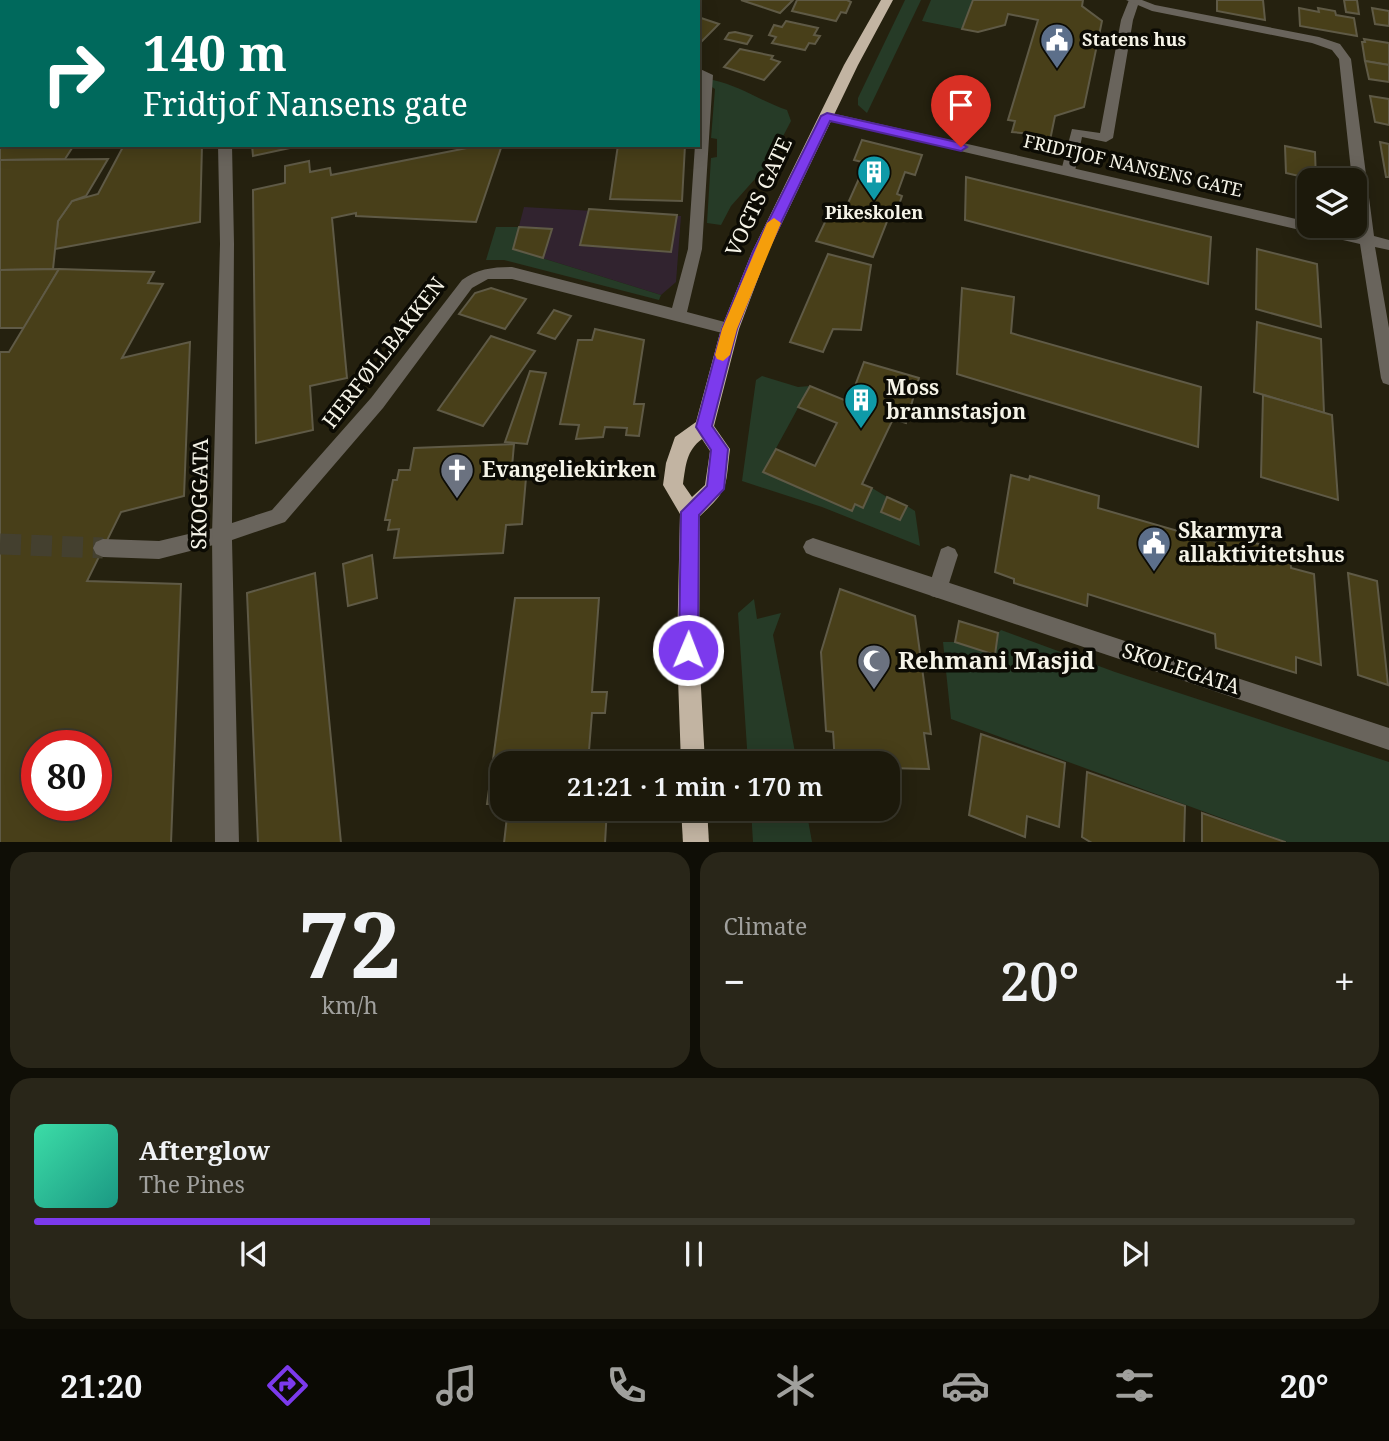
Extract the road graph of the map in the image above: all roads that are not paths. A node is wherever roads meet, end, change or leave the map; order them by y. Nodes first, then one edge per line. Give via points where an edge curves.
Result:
1 (887, 0) edge
2 (1132, 1) edge
3 (702, 74) edge
4 (827, 116) junction
5 (700, 124) edge
6 (225, 147) edge
7 (699, 147) edge
8 (1068, 171) junction
9 (1368, 240) junction
10 (1389, 245) edge
11 (678, 316) junction
12 (730, 329) junction
13 (1389, 378) edge
14 (704, 427) junction
15 (690, 512) junction
16 (222, 535) junction
17 (813, 547) dead end
18 (103, 548) tunnel mouth
19 (948, 555) dead end
20 (938, 589) junction
21 (1389, 739) edge
22 (692, 751) edge
23 (695, 821) edge
24 (227, 842) edge
25 (696, 842) edge

1 - 4 highway, VOGTS GATE
2 - 8 street via 1106,138 1077,132
2 - 9 street via 1336,47 1345,59
3 - 5 street
4 - 8 street, FRIDTJOF NANSENS GATE
4 - 12 highway, VOGTS GATE via 760,252
6 - 16 street, SKOGGATA
7 - 11 street via 695,249
8 - 9 street, FRIDTJOF NANSENS GATE
9 - 10 street, FRIDTJOF NANSENS GATE
9 - 13 street
11 - 12 street, HERFØLLBAKKEN
11 - 16 street, HERFØLLBAKKEN via 512,273 476,276 377,403 278,516
12 - 14 highway, VOGTS GATE
14 - 15 highway via 720,449 715,489
14 - 15 highway via 682,443 676,463 673,485
15 - 22 highway
16 - 18 street, HERFØLLBAKKEN via 159,550
16 - 24 street, SKOGGATA
17 - 20 street, SKOLEGATA
19 - 20 street
20 - 21 street, SKOLEGATA
23 - 25 highway

